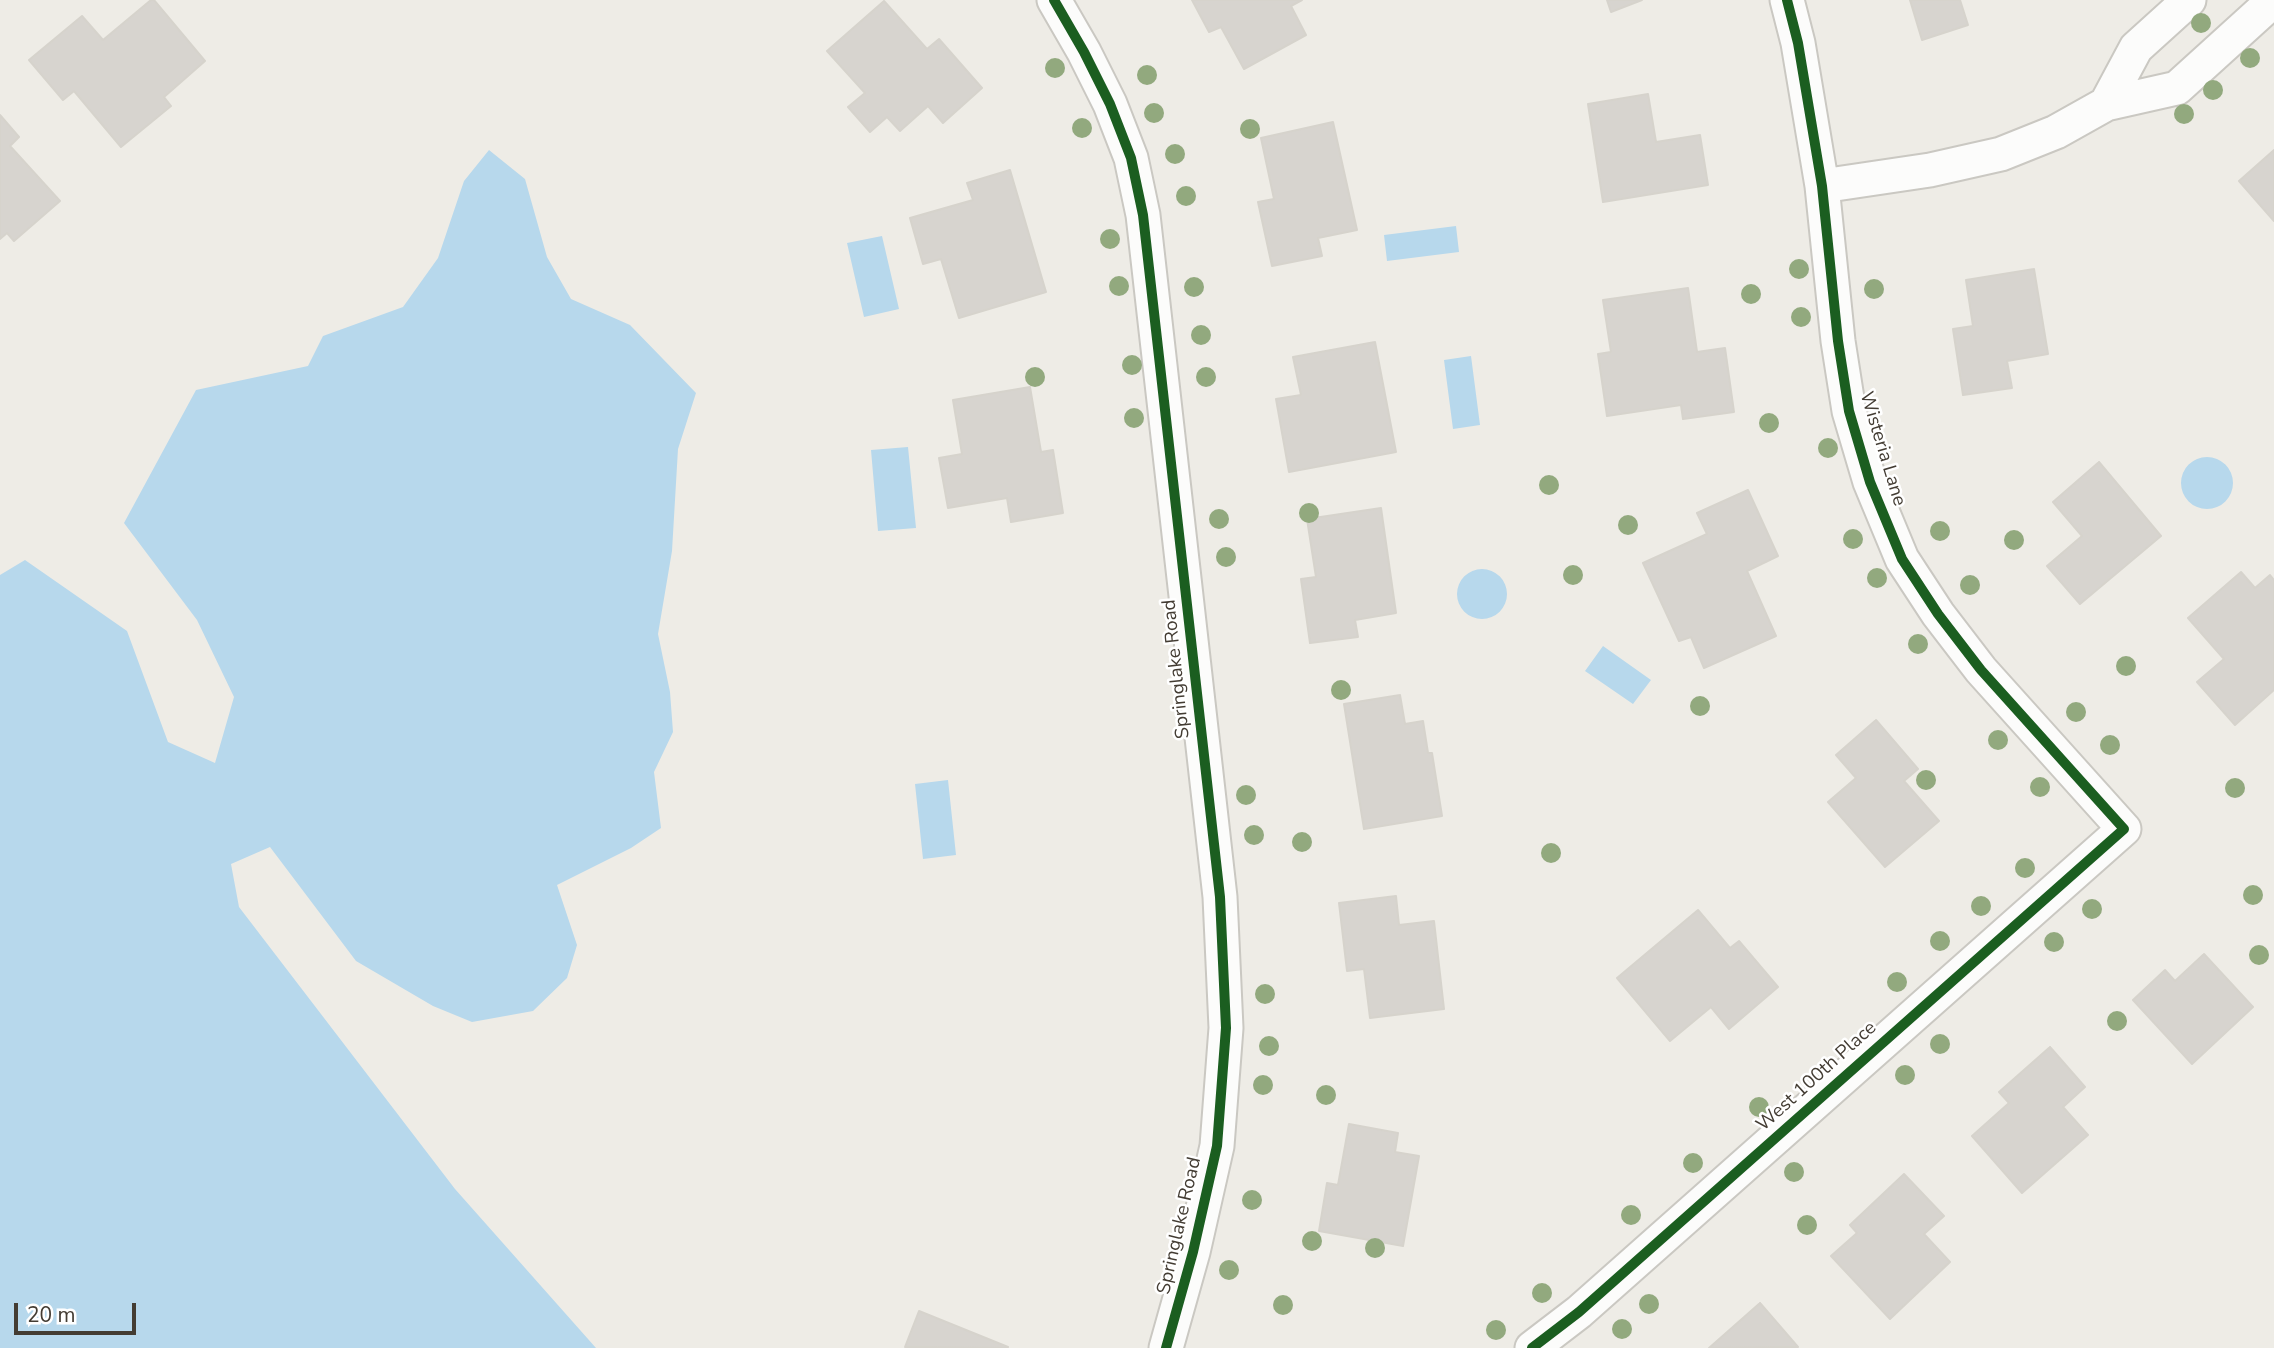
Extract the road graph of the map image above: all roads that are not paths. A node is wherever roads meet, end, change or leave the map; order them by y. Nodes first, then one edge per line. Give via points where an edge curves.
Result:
1 (1054, 0) edge
2 (1787, 0) edge
3 (2189, 0) edge
4 (2274, 0) edge
5 (2106, 104) junction
6 (1822, 186) junction
7 (2124, 829) joint
8 (1167, 1348) edge
9 (1532, 1348) edge

1 - 8 street, Springlake Road via 1110,104 1131,159 1143,215 1220,897 1226,1028 1217,1146
2 - 6 street, Wisteria Lane
3 - 5 street via 2136,48
4 - 5 street via 2177,88
5 - 6 street via 2056,132 2001,154
6 - 7 street, Wisteria Lane via 1849,411 1870,482 1902,559 1981,670
7 - 9 street, West 100th Place via 1579,1312

